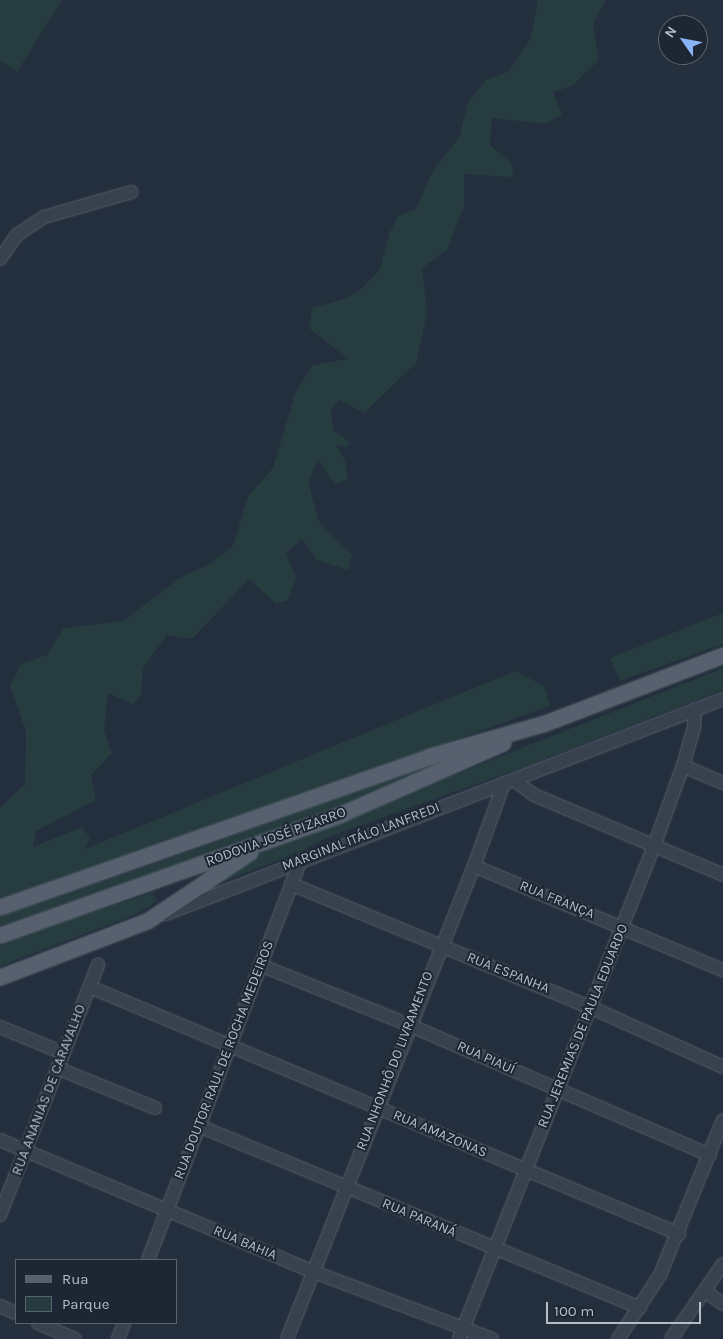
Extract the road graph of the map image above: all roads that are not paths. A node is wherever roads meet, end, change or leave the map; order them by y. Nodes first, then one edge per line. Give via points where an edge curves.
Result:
1 (131, 192) dead end
2 (0, 259) edge
3 (723, 655) edge
4 (723, 698) edge
5 (695, 709) junction
6 (545, 723) junction
7 (683, 766) junction
8 (509, 781) junction
9 (723, 783) edge
10 (269, 839) junction
11 (654, 846) junction
12 (301, 860) junction
13 (474, 866) junction
14 (723, 875) edge
15 (291, 884) junction
16 (0, 907) edge
17 (147, 921) junction
18 (622, 927) junction
19 (0, 935) edge
20 (441, 946) junction
21 (260, 964) junction
22 (98, 965) dead end
23 (723, 970) edge
24 (0, 977) edge
25 (90, 987) junction
26 (590, 1007) junction
27 (409, 1025) junction
28 (0, 1027) edge
29 (229, 1046) junction
30 (63, 1053) junction
31 (723, 1067) edge
32 (57, 1068) junction
33 (558, 1090) junction
34 (154, 1108) dead end
35 (377, 1108) junction
36 (723, 1120) edge
37 (199, 1126) junction
38 (0, 1140) edge
39 (26, 1150) junction
40 (710, 1155) junction
41 (526, 1170) junction
42 (346, 1188) junction
43 (167, 1210) junction
44 (0, 1215) edge
45 (680, 1234) junction
46 (494, 1250) junction
47 (148, 1259) edge
48 (723, 1264) edge
49 (314, 1272) junction
50 (705, 1291) junction
51 (723, 1304) edge
52 (0, 1306) edge
53 (640, 1308) junction
54 (15, 1313) edge
55 (40, 1324) edge
56 (124, 1324) edge
57 (462, 1333) edge
58 (75, 1339) edge
59 (118, 1339) edge
60 (287, 1339) edge
61 (492, 1339) edge
62 (618, 1339) edge
63 (671, 1339) edge

1 - 2 street via 44,216 17,235
3 - 6 main road, RODOVIA JOSÉ PIZARRO
4 - 5 street, MARGINAL ITÁLO LANFREDI
5 - 7 street, RUA JEREMIAS DE PAULA EDUARDO via 694,727
5 - 8 street, MARGINAL ITÁLO LANFREDI
6 - 10 main road, RODOVIA JOSÉ PIZARRO via 435,775 341,814
6 - 16 main road, RODOVIA JOSÉ PIZARRO via 430,756
7 - 9 street
7 - 11 street, RUA JEREMIAS DE PAULA EDUARDO
8 - 11 street via 534,795
8 - 12 street, MARGINAL ITÁLO LANFREDI
8 - 13 street, RUA NHONHÔ DO LIVRAMENTO
10 - 17 main road
10 - 19 main road, RODOVIA JOSÉ PIZARRO
11 - 14 street
11 - 18 street, RUA JEREMIAS DE PAULA EDUARDO
12 - 15 street, RUA DOUTOR RAUL DE ROCHA MEDEIROS
12 - 17 street, MARGINAL ITÁLO LANFREDI
13 - 18 street, RUA FRANÇA
13 - 20 street, RUA NHONHÔ DO LIVRAMENTO
15 - 20 street, RUA ESPANHA
15 - 21 street, RUA DOUTOR RAUL DE ROCHA MEDEIROS
17 - 24 main road, MARGINAL ITÁLO LANFREDI
18 - 23 street, RUA FRANÇA
18 - 26 street, RUA JEREMIAS DE PAULA EDUARDO
20 - 26 street, RUA ESPANHA
20 - 27 street, RUA NHONHÔ DO LIVRAMENTO
21 - 27 street, RUA PIAUÍ
21 - 29 street, RUA DOUTOR RAUL DE ROCHA MEDEIROS
22 - 25 street, RUA ANANIAS DE CARAVALHO
25 - 29 street, RUA AMAZONAS
25 - 30 street, RUA ANANIAS DE CARAVALHO
26 - 31 street, RUA ESPANHA
26 - 33 street, RUA JEREMIAS DE PAULA EDUARDO
27 - 33 street, RUA PIAUÍ
27 - 35 street, RUA NHONHÔ DO LIVRAMENTO
28 - 30 street
29 - 35 street, RUA AMAZONAS
29 - 37 street, RUA DOUTOR RAUL DE ROCHA MEDEIROS
30 - 32 street, RUA ANANIAS DE CARAVALHO
32 - 34 street
32 - 39 street, RUA ANANIAS DE CARAVALHO
33 - 40 street, RUA PIAUÍ
33 - 41 street, RUA JEREMIAS DE PAULA EDUARDO
35 - 41 street, RUA AMAZONAS
35 - 42 street, RUA NHONHÔ DO LIVRAMENTO
36 - 40 street
37 - 42 street, RUA PARANÁ
37 - 43 street, RUA DOUTOR RAUL DE ROCHA MEDEIROS
38 - 39 street, RUA BAHIA
39 - 43 street, RUA BAHIA
39 - 44 street, RUA ANANIAS DE CARAVALHO
40 - 45 street
41 - 45 street, RUA AMAZONAS
41 - 46 street, RUA JEREMIAS DE PAULA EDUARDO
42 - 46 street, RUA PARANÁ
42 - 49 street, RUA NHONHÔ DO LIVRAMENTO
43 - 47 street, RUA DOUTOR RAUL DE ROCHA MEDEIROS
43 - 49 street, RUA BAHIA
45 - 53 street
46 - 53 street, RUA PARANÁ
46 - 57 street, RUA JEREMIAS DE PAULA EDUARDO
48 - 50 street
49 - 57 street, RUA BAHIA
49 - 60 street, RUA NHONHÔ DO LIVRAMENTO
50 - 51 street
50 - 63 street
52 - 54 street
53 - 62 street
55 - 58 street
56 - 59 street
57 - 61 street, RUA BAHIA

